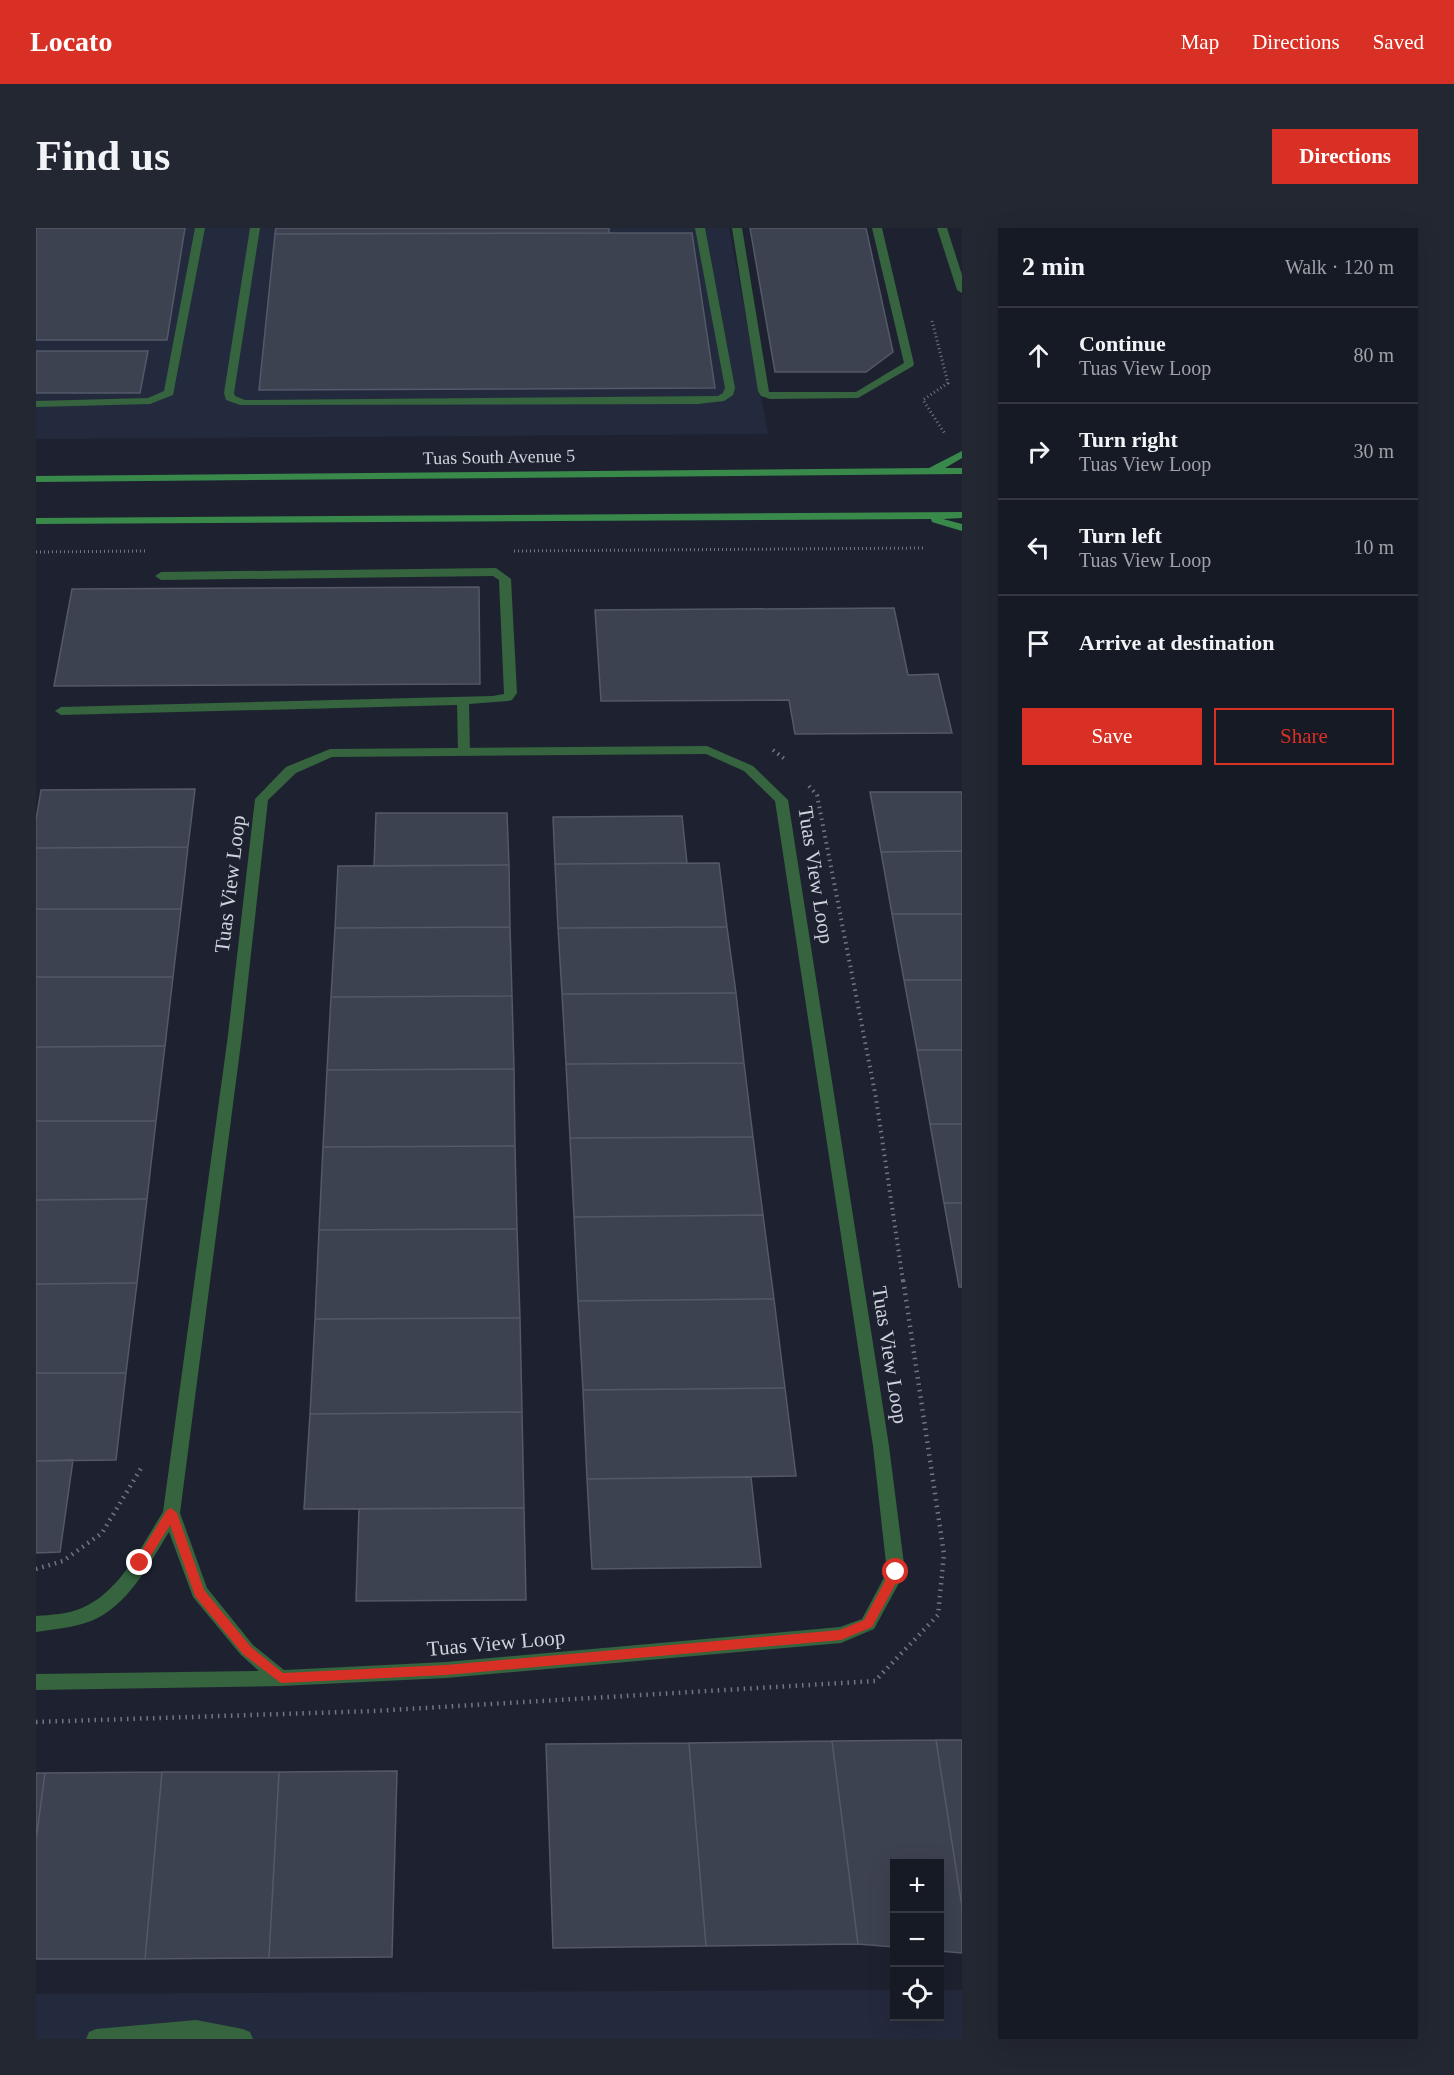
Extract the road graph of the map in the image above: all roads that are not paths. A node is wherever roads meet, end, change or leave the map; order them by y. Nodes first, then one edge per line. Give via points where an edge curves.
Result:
1 (200, 228) edge
2 (255, 228) edge
3 (700, 228) edge
4 (737, 228) edge
5 (877, 228) edge
6 (942, 228) edge
7 (962, 290) edge
8 (36, 404) edge
9 (962, 454) edge
10 (930, 471) junction
11 (962, 471) edge
12 (36, 479) edge
13 (962, 515) edge
14 (922, 516) junction
15 (36, 521) edge
16 (962, 528) edge
17 (161, 576) dead end
18 (463, 701) junction
19 (61, 711) dead end
20 (464, 752) junction
21 (171, 1513) junction
22 (36, 1624) edge
23 (281, 1678) junction
24 (36, 1682) edge
25 (96, 2039) edge
26 (243, 2039) edge

1 - 8 street via 170,393 150,401
2 - 3 street via 229,393 230,398 244,403 720,399 728,395 730,388
4 - 5 street via 763,391 771,396 858,394 909,364
6 - 7 street
9 - 10 main road
10 - 11 main road, Tuas South Avenue 5
10 - 12 main road, Tuas South Avenue 5
13 - 14 main road
14 - 15 main road
14 - 16 main road
17 - 18 street via 496,572 505,579 511,693 502,699
18 - 19 street
18 - 20 street
20 - 21 street, Tuas View Loop via 330,753 291,770 262,799 235,1035
20 - 23 street, Tuas View Loop via 707,750 739,761 782,800 881,1446 896,1572 868,1624 841,1635 446,1670
21 - 22 street, Tuas View Loop via 140,1563 110,1600 87,1615
21 - 23 street, Tuas View Loop via 199,1592 247,1650
23 - 24 street, Tuas View Loop
25 - 26 street via 195,2030

